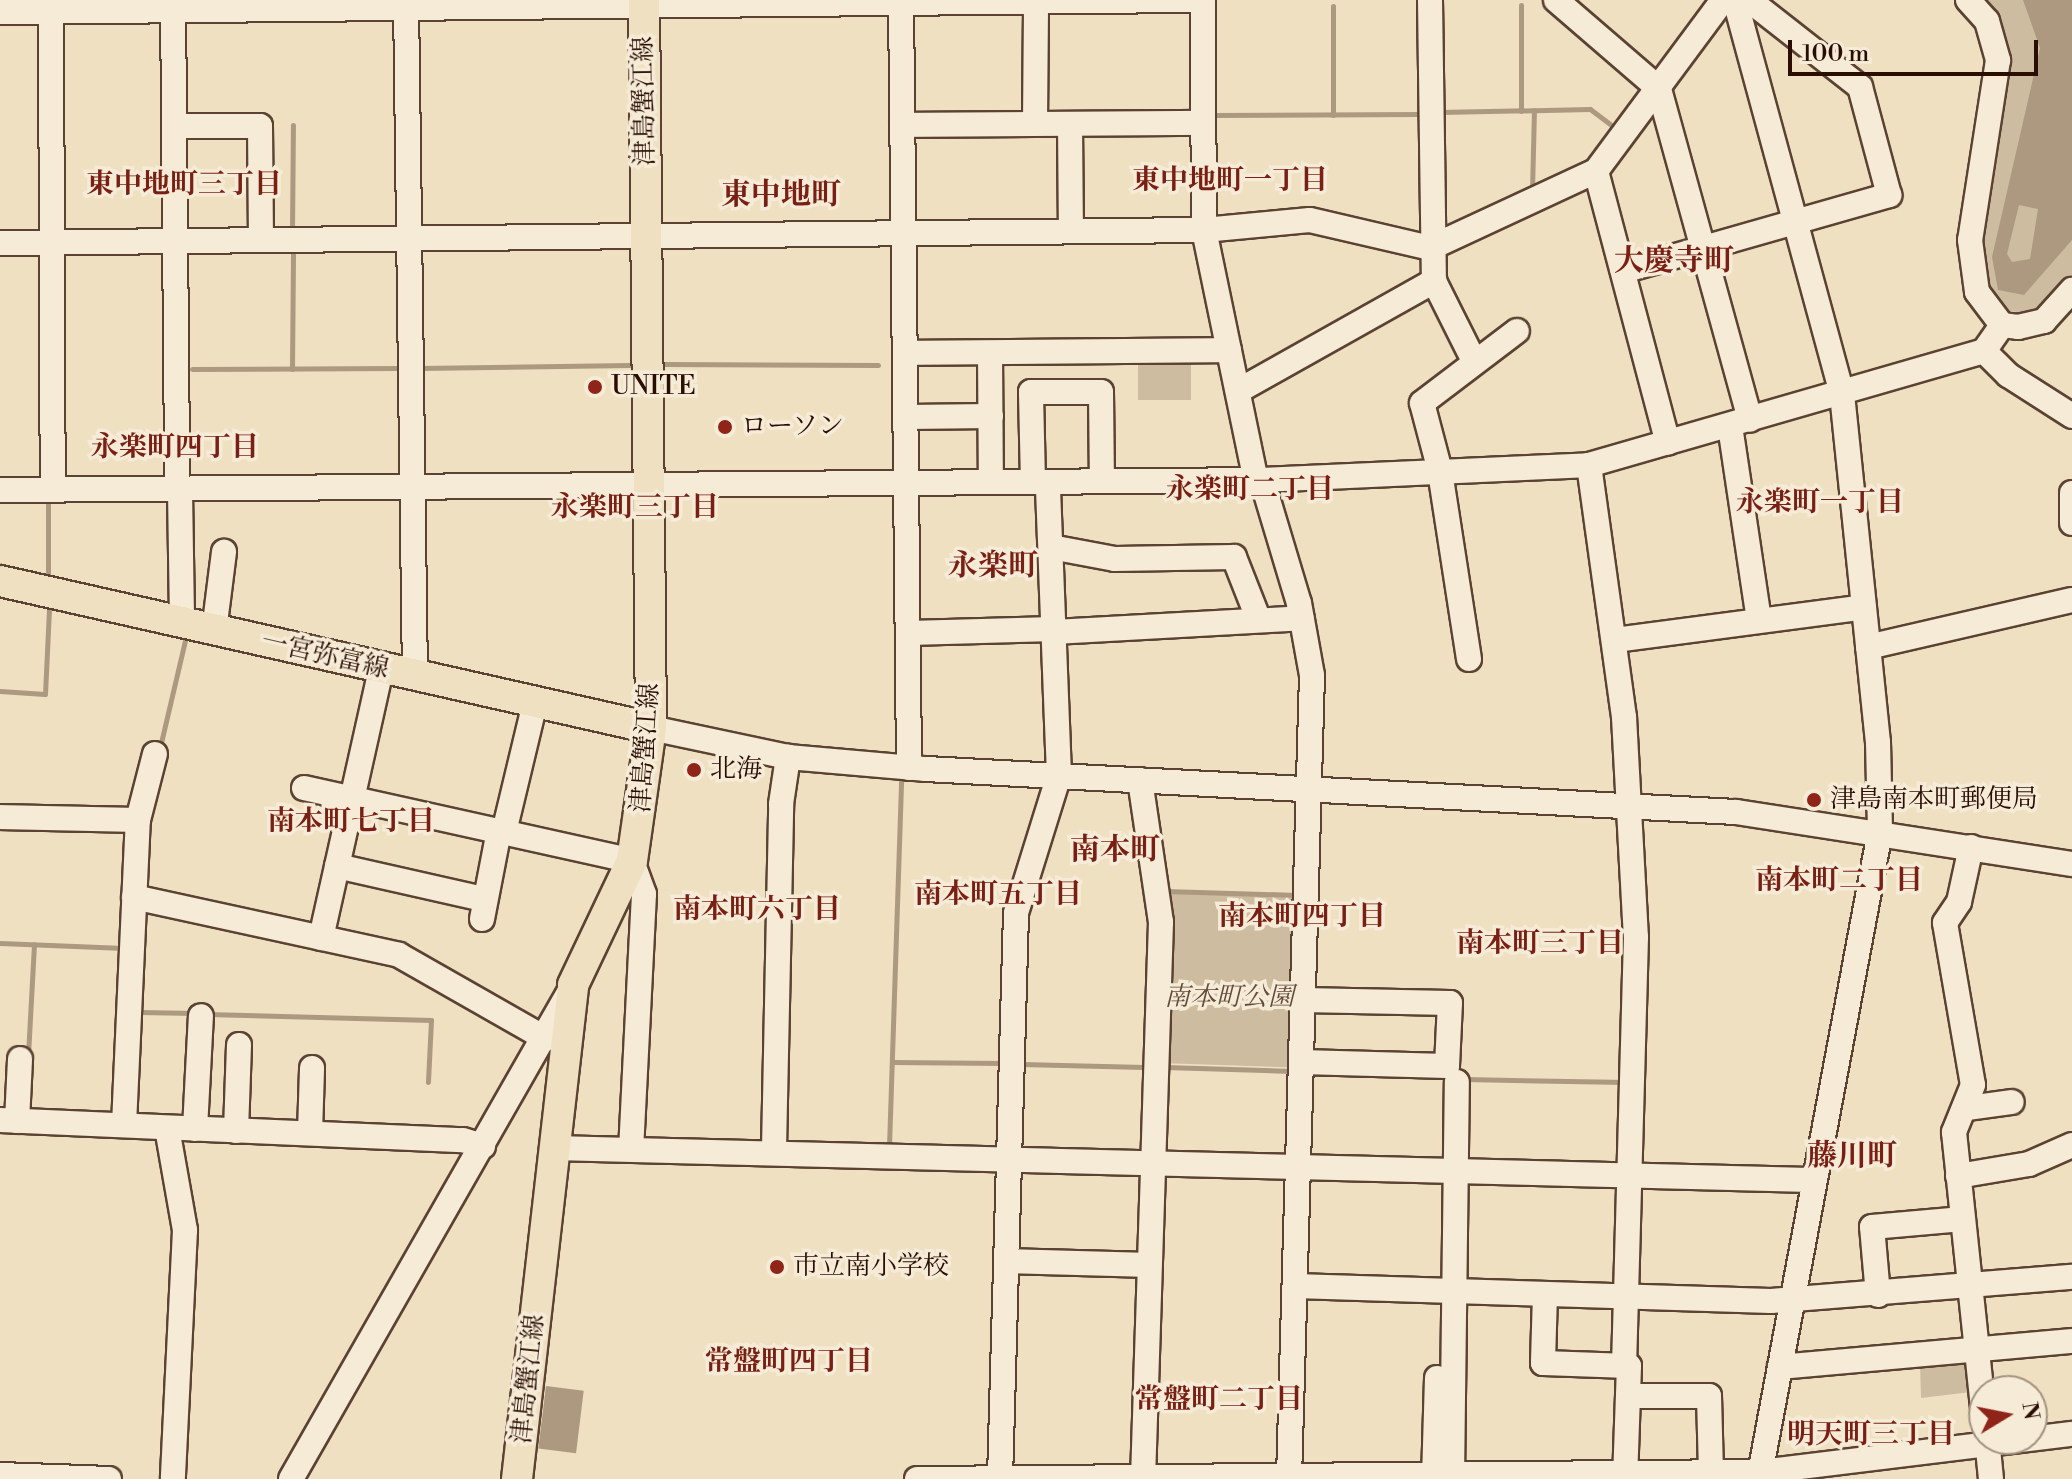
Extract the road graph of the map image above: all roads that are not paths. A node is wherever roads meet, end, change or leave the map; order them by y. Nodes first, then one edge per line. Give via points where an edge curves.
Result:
1 (1193, 0) edge
2 (1203, 0) edge
3 (1430, 0) edge
4 (1556, 0) edge
5 (1723, 0) edge
6 (1735, 0) edge
7 (1749, 0) edge
8 (1968, 0) edge
9 (893, 2) edge
10 (1036, 2) edge
11 (644, 3) edge
12 (406, 4) edge
13 (174, 5) edge
14 (51, 6) edge
15 (0, 12) edge
16 (1659, 89) junction
17 (1035, 123) junction
18 (1203, 123) junction
19 (1070, 124) junction
20 (902, 125) junction
21 (174, 126) junction
22 (1596, 171) junction
23 (1795, 221) junction
24 (1071, 230) junction
25 (1204, 230) junction
26 (896, 235) junction
27 (646, 236) junction
28 (409, 239) junction
29 (261, 240) junction
30 (175, 241) junction
31 (0, 243) edge
32 (51, 243) junction
33 (1430, 248) junction
34 (1703, 248) junction
35 (1623, 271) junction
36 (1434, 281) junction
37 (2070, 296) edge
38 (2002, 325) junction
39 (1517, 331) dead end
40 (1229, 350) junction
41 (1984, 351) junction
42 (906, 353) junction
43 (990, 353) junction
44 (1474, 361) junction
45 (1238, 391) junction
46 (1842, 394) junction
47 (991, 416) junction
48 (2072, 416) edge
49 (907, 417) junction
50 (1740, 423) junction
51 (1668, 443) junction
52 (1589, 465) junction
53 (1440, 471) junction
54 (1259, 480) junction
55 (1102, 481) junction
56 (991, 482) junction
57 (1040, 482) junction
58 (901, 484) junction
59 (649, 486) junction
60 (412, 487) junction
61 (0, 490) edge
62 (53, 490) junction
63 (179, 491) junction
64 (2072, 493) edge
65 (2072, 523) edge
66 (1051, 547) junction
67 (224, 552) dead end
68 (0, 581) edge
69 (2072, 600) edge
70 (1864, 607) junction
71 (1258, 618) junction
72 (1302, 618) junction
73 (1759, 619) junction
74 (182, 623) junction
75 (214, 631) junction
76 (1054, 631) junction
77 (909, 633) junction
78 (1615, 640) junction
79 (1868, 647) junction
80 (1469, 659) dead end
81 (381, 669) junction
82 (415, 675) junction
83 (535, 703) junction
84 (651, 728) junction
85 (155, 754) dead end
86 (788, 757) junction
87 (903, 767) junction
88 (1059, 775) junction
89 (1140, 780) junction
90 (304, 788) dead end
91 (1309, 788) junction
92 (352, 798) junction
93 (1626, 802) junction
94 (0, 817) edge
95 (138, 820) junction
96 (502, 832) junction
97 (1880, 832) junction
98 (1971, 847) junction
99 (632, 861) junction
100 (2072, 864) edge
101 (337, 866) junction
102 (134, 897) junction
103 (321, 938) junction
104 (573, 985) junction
105 (1303, 1000) junction
106 (201, 1016) dead end
107 (546, 1039) junction
108 (239, 1045) dead end
109 (20, 1059) dead end
110 (1301, 1062) junction
111 (312, 1068) dead end
112 (1457, 1082) dead end
113 (2012, 1102) dead end
114 (1968, 1108) junction
115 (9, 1120) edge
116 (124, 1125) junction
117 (167, 1128) junction
118 (195, 1129) junction
119 (236, 1131) junction
120 (310, 1133) junction
121 (2072, 1145) edge
122 (483, 1146) junction
123 (631, 1147) junction
124 (554, 1148) junction
125 (774, 1149) junction
126 (1009, 1156) junction
127 (1150, 1160) junction
128 (1298, 1165) junction
129 (1449, 1168) junction
130 (1630, 1172) junction
131 (1958, 1176) junction
132 (1811, 1180) junction
133 (1963, 1219) junction
134 (1007, 1261) junction
135 (1148, 1265) junction
136 (2072, 1277) edge
137 (1970, 1285) junction
138 (1295, 1286) junction
139 (1447, 1290) junction
140 (1545, 1294) junction
141 (1878, 1295) junction
142 (1626, 1297) junction
143 (1793, 1300) junction
144 (2072, 1341) edge
145 (1976, 1346) junction
146 (1624, 1366) junction
147 (1780, 1367) junction
148 (1979, 1375) edge
149 (1628, 1396) junction
150 (2072, 1434) edge
151 (2048, 1436) edge
152 (1968, 1446) edge
153 (1988, 1455) edge
154 (1853, 1470) edge
155 (1711, 1472) junction
156 (0, 1475) edge
157 (1760, 1475) edge
158 (1626, 1476) edge
159 (1289, 1477) edge
160 (1443, 1477) edge
161 (1000, 1478) edge
162 (1143, 1478) edge
163 (109, 1479) edge
164 (173, 1479) edge
165 (291, 1479) edge
166 (517, 1479) edge
167 (917, 1479) edge
168 (1991, 1479) edge

1 - 10 street
2 - 18 street
3 - 33 street
4 - 16 street
5 - 16 street
6 - 23 street
7 - 23 street via 1860,87 1889,195
8 - 38 street via 1987,21 1998,60 1970,257 1984,306
9 - 10 street
9 - 11 street
9 - 20 street
9 - 26 street
10 - 17 street
11 - 12 street
11 - 27 main road, 津島蟹江線
12 - 13 street
12 - 28 street
13 - 14 street
13 - 21 street
14 - 15 street
14 - 32 street
16 - 22 street
16 - 34 street
17 - 19 street
17 - 20 street
18 - 19 street
18 - 25 street
19 - 24 street
20 - 26 street
21 - 29 street via 260,126
21 - 30 street
22 - 33 street
22 - 35 street
23 - 34 street
23 - 46 street
24 - 25 street
24 - 26 street
25 - 33 street via 1310,220
25 - 40 street
26 - 27 street
26 - 42 street
26 - 58 street
27 - 28 street
27 - 59 main road, 津島蟹江線
28 - 29 street
28 - 60 street
29 - 30 street
30 - 32 street
30 - 63 street
31 - 32 street
32 - 62 street
33 - 36 street
34 - 35 street
34 - 50 street
35 - 51 street
36 - 44 street
36 - 45 street
37 - 38 street via 2044,321
38 - 41 street
39 - 44 street
40 - 43 street
40 - 45 street
41 - 46 street via 1938,359
41 - 48 street
42 - 43 street
42 - 49 street
43 - 47 street
44 - 53 street via 1422,403
45 - 54 street
46 - 50 street
46 - 70 street
47 - 49 street
47 - 56 street
49 - 58 street
50 - 51 street
50 - 73 street
51 - 52 street
52 - 53 street
52 - 78 street
53 - 54 street
53 - 80 street
54 - 55 street
54 - 72 street
55 - 57 street
55 - 57 street via 1101,392 1031,392
56 - 57 street
56 - 58 street
57 - 66 street
58 - 59 street
58 - 77 street
58 - 87 street
59 - 60 street
59 - 84 main road, 津島蟹江線
60 - 63 street
60 - 82 street
61 - 62 street
62 - 63 street
63 - 74 street
64 - 65 street
66 - 71 street via 1115,559 1234,557
66 - 76 street
67 - 75 street
68 - 74 main road, 一宮弥富線
69 - 79 street
70 - 73 street
70 - 79 street
71 - 72 street
71 - 76 street
72 - 91 street via 1312,675
73 - 78 street
74 - 75 main road, 一宮弥富線
75 - 81 main road, 一宮弥富線
76 - 77 street
76 - 88 street
77 - 87 street
78 - 93 street
79 - 97 street
81 - 82 main road, 一宮弥富線
81 - 92 street
82 - 83 main road, 一宮弥富線
83 - 84 main road, 一宮弥富線
83 - 96 street
84 - 86 street
84 - 99 main road, 津島蟹江線
85 - 95 street
86 - 87 street
86 - 125 street via 781,804
87 - 88 street
88 - 89 street
88 - 126 street via 1016,913
89 - 91 street
89 - 127 street via 1161,922
90 - 92 street
91 - 93 street
91 - 105 street
92 - 96 street
92 - 101 street
93 - 97 street
93 - 130 street via 1636,937
94 - 95 street
95 - 102 street
96 - 99 street
96 - 101 street via 483,909
97 - 98 street
97 - 132 street
98 - 100 street
98 - 114 street via 1959,902 1945,923 1973,1085
99 - 104 main road, 津島蟹江線
99 - 123 street via 644,894
101 - 103 street
102 - 103 street
102 - 116 street
103 - 107 street via 399,955
104 - 107 street
104 - 124 main road, 津島蟹江線
105 - 110 street
105 - 110 street via 1450,1003 1447,1066
106 - 118 street
107 - 122 street
108 - 119 street
109 - 115 street
110 - 128 street
111 - 120 street
112 - 129 street
113 - 114 street
114 - 131 street via 1954,1132
115 - 116 street
116 - 117 street
117 - 118 street
117 - 164 street via 185,1230
118 - 119 street
119 - 120 street
120 - 122 street
121 - 131 street via 2029,1164
122 - 165 street
123 - 124 street
123 - 125 street
124 - 166 main road, 津島蟹江線
125 - 126 street
126 - 127 street
126 - 134 street
127 - 128 street
127 - 135 street
128 - 129 street
128 - 138 street
129 - 130 street
129 - 139 street
130 - 132 street
130 - 142 street
131 - 133 street
132 - 143 street
133 - 137 street
133 - 141 street via 1872,1227
134 - 135 street
134 - 161 street
135 - 162 street
136 - 137 street
137 - 141 street
137 - 145 street
138 - 139 street
138 - 159 street
139 - 140 street
139 - 160 street
140 - 142 street
140 - 146 street via 1543,1363
141 - 143 street
142 - 143 street
142 - 146 street
143 - 147 street
144 - 145 street
145 - 147 street
145 - 148 street
146 - 149 street
147 - 157 street
149 - 155 street via 1709,1396
149 - 158 street
150 - 151 street
152 - 154 street
153 - 168 street
154 - 157 street
155 - 157 street
155 - 158 street
156 - 163 street
158 - 160 street
159 - 160 street
159 - 162 street
161 - 162 street
161 - 167 street

